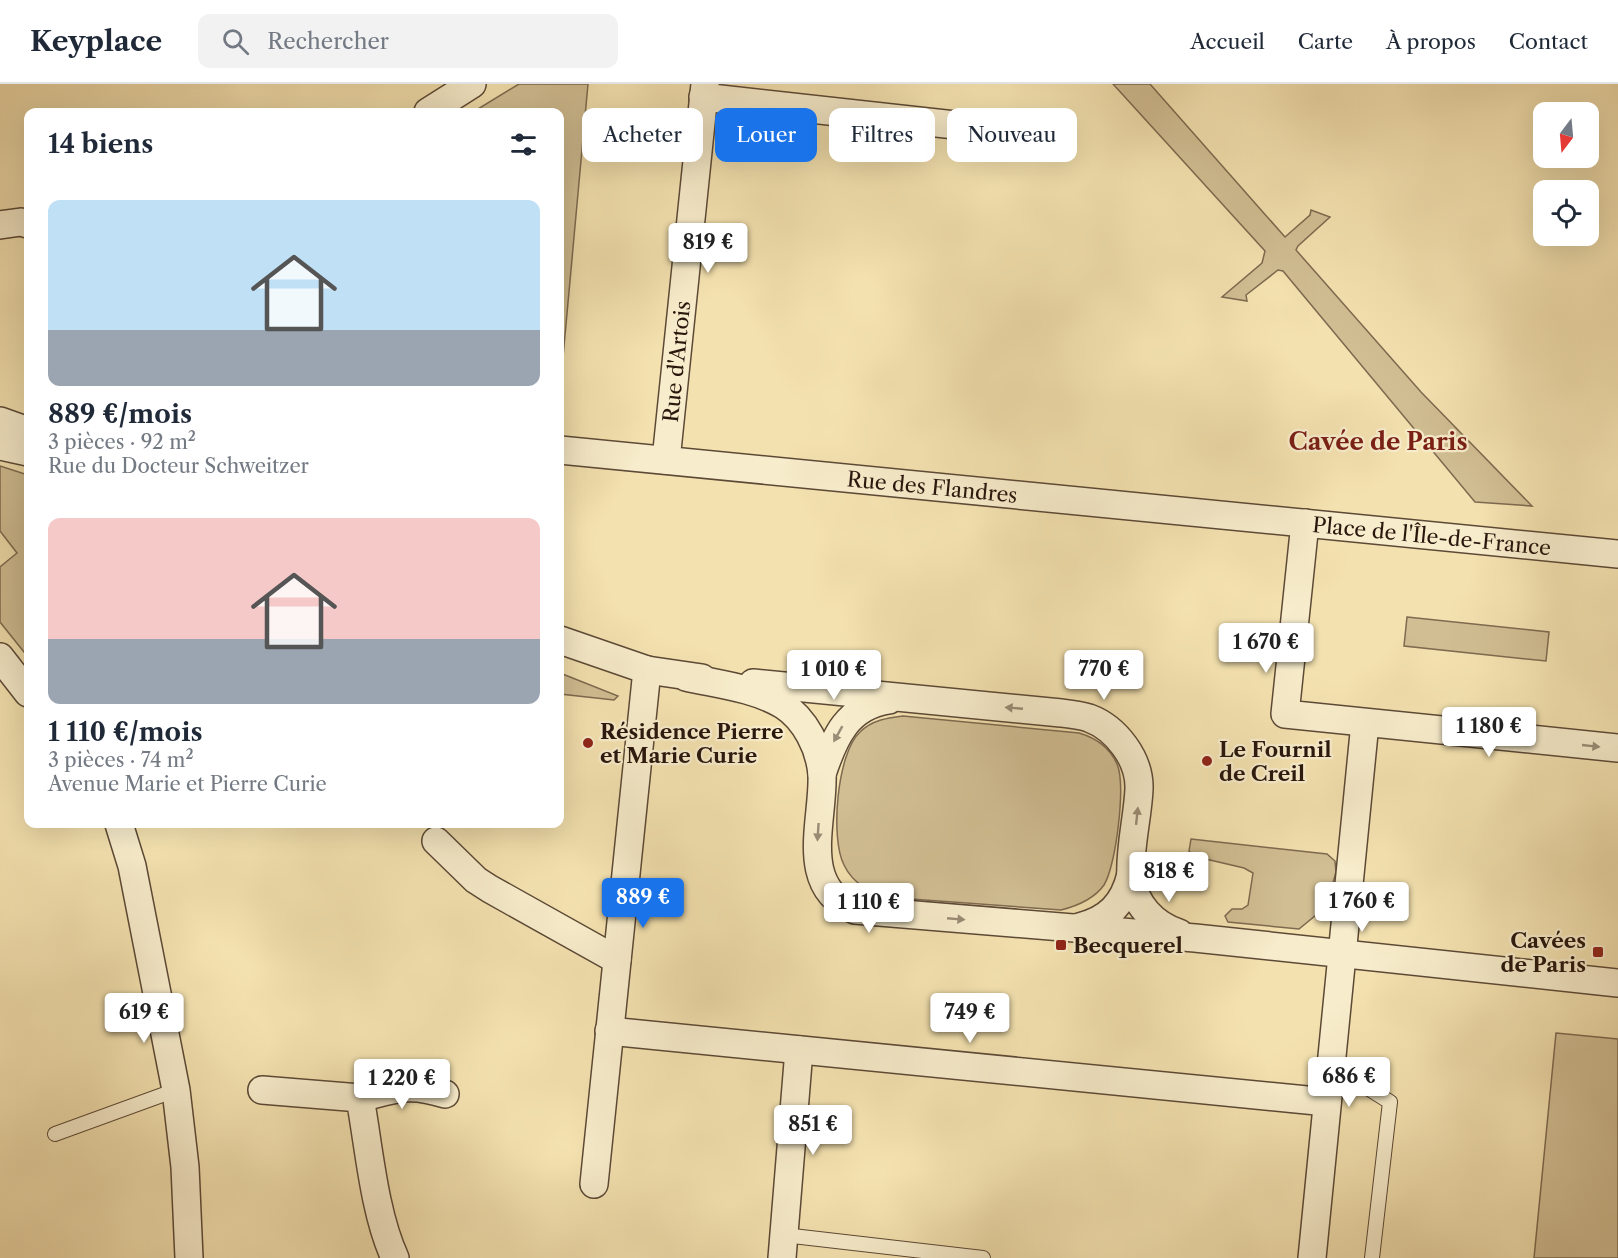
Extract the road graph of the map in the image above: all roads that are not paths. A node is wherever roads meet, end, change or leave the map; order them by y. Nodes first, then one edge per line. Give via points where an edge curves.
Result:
1 (472, 84) edge
2 (704, 91) edge
3 (434, 108) edge
4 (947, 123) edge
5 (24, 223) edge
6 (0, 225) edge
7 (0, 421) edge
8 (24, 430) edge
9 (0, 446) edge
10 (564, 450) edge
11 (24, 451) edge
12 (666, 460) junction
13 (1305, 523) junction
14 (1618, 554) edge
15 (564, 641) edge
16 (0, 657) edge
17 (647, 670) junction
18 (686, 677) junction
19 (24, 688) edge
20 (905, 698) junction
21 (1365, 723) junction
22 (1618, 748) edge
23 (822, 774) junction
24 (120, 828) edge
25 (436, 841) dead end
26 (1131, 874) junction
27 (1072, 928) junction
28 (1195, 938) junction
29 (1342, 954) junction
30 (617, 960) junction
31 (1618, 983) edge
32 (609, 1031) junction
33 (799, 1050) junction
34 (1331, 1065) junction
35 (176, 1090) junction
36 (262, 1090) dead end
37 (445, 1094) dead end
38 (360, 1098) junction
39 (1327, 1102) junction
40 (55, 1134) dead end
41 (594, 1184) dead end
42 (783, 1247) edge
43 (189, 1258) edge
44 (395, 1258) edge
45 (983, 1258) edge
46 (1312, 1258) edge
47 (1372, 1258) edge

1 - 3 street
2 - 4 street
2 - 12 street, Rue d'Artois
5 - 6 street
7 - 8 street
9 - 11 street
10 - 12 street, Rue des Flandres
12 - 13 street, Rue des Flandres
13 - 14 street, Place de l'Île-de-France
13 - 21 street, Place de l'Île-de-France via 1285,714
15 - 17 street
16 - 19 street
17 - 18 street
17 - 30 street
18 - 20 street
18 - 23 street via 783,705 810,734
20 -> 23 street via 884,700 849,718 835,739
26 -> 20 street via 1138,772 1114,734 1090,718 1076,715
21 -> 22 street, Place de l'Île-de-France
21 - 29 street
23 -> 27 street via 818,865 829,889 847,907 868,912
24 - 35 street via 132,866
25 - 30 street via 490,890
26 - 27 street via 1122,901 1110,913 1096,922
26 - 28 street via 1135,894 1149,915 1170,930
27 - 28 street
28 - 29 street
29 - 31 street
29 - 34 street
30 - 32 street
32 - 33 street
32 - 41 street
33 - 39 street
33 - 42 street
34 - 39 street
34 - 47 lane via 1390,1102
35 - 40 lane
35 - 43 street
36 - 38 street
37 - 38 street via 413,1086
38 - 44 street via 380,1214
39 - 46 street
42 - 45 lane

